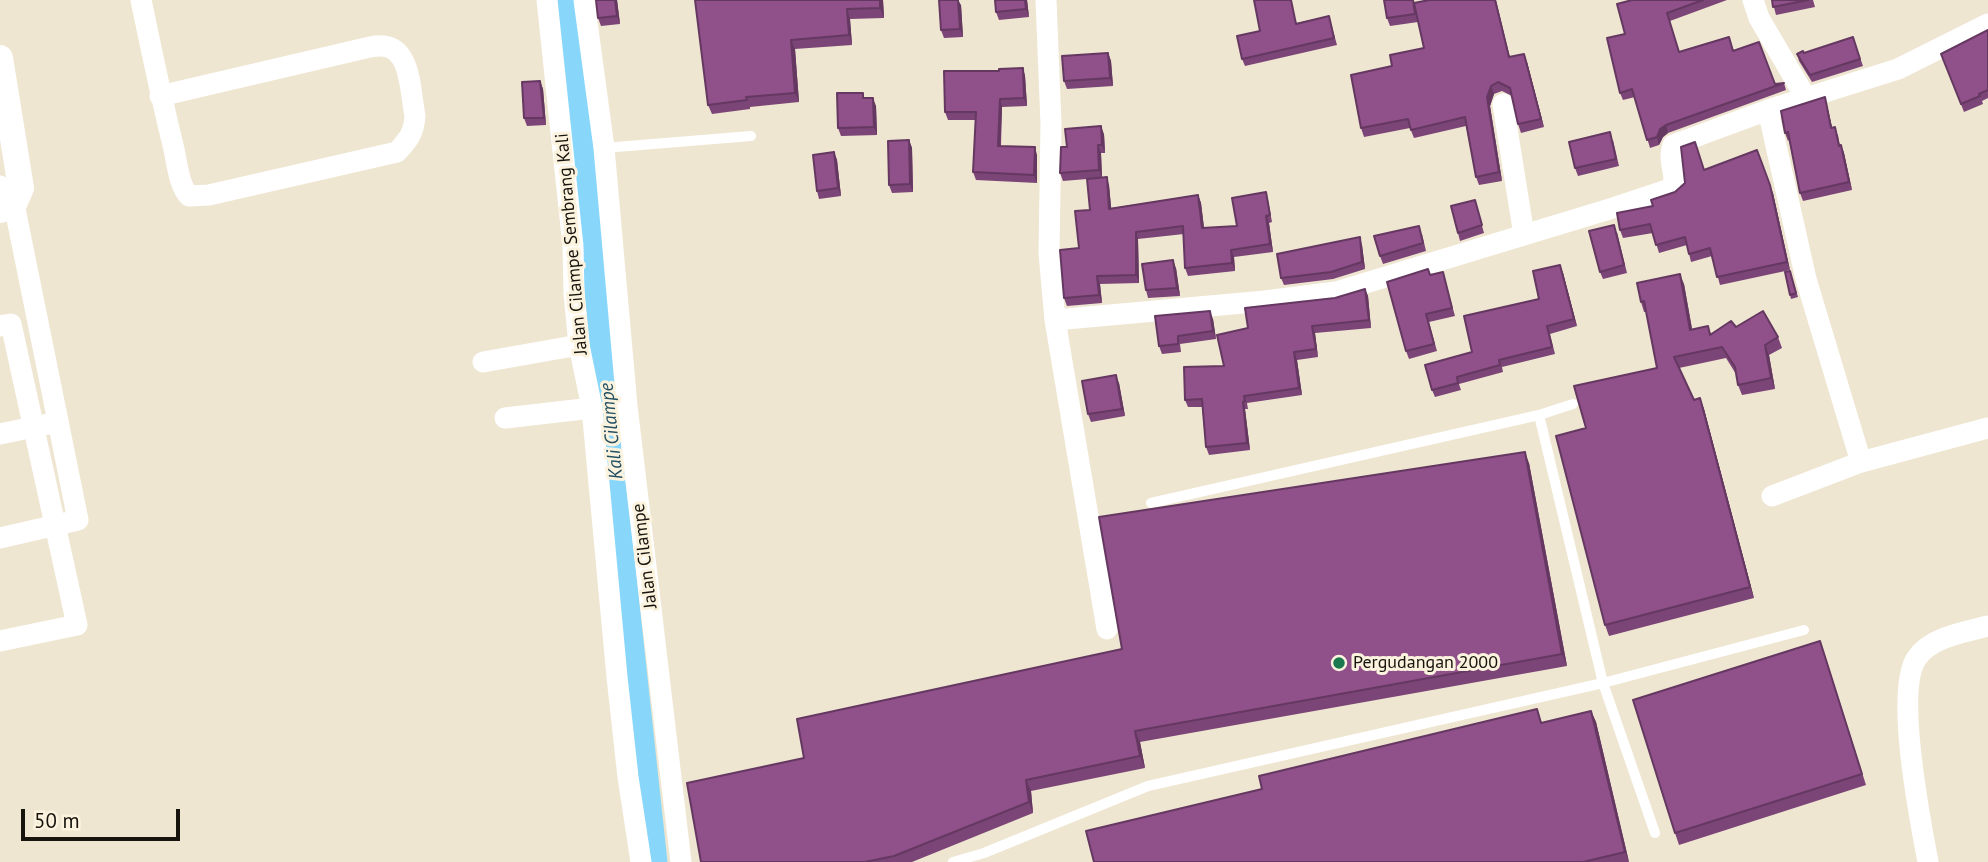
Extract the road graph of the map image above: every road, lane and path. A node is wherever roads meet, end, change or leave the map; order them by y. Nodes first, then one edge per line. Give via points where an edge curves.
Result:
1 (141, 0) edge
2 (547, 0) edge
3 (584, 0) edge
4 (1046, 0) edge
5 (1753, 0) edge
6 (1988, 24) edge
7 (0, 58) edge
8 (160, 96) junction
9 (1806, 98) junction
10 (1503, 104) dead end
11 (1768, 110) junction
12 (751, 136) dead end
13 (604, 148) junction
14 (0, 165) edge
15 (0, 177) edge
16 (5, 200) edge
17 (1524, 235) junction
18 (1055, 320) junction
19 (0, 326) edge
20 (579, 345) junction
21 (484, 362) dead end
22 (1573, 404) edge
23 (592, 408) junction
24 (1539, 415) junction
25 (505, 418) dead end
26 (57, 422) junction
27 (33, 427) junction
28 (1988, 428) edge
29 (0, 434) edge
30 (1861, 462) junction
31 (1772, 496) dead end
32 (1150, 503) dead end
33 (55, 526) junction
34 (0, 538) edge
35 (1988, 626) edge
36 (1107, 629) dead end
37 (1804, 630) dead end
38 (0, 641) edge
39 (1603, 682) junction
40 (1655, 833) dead end
41 (642, 862) edge
42 (681, 862) edge
43 (953, 862) edge
44 (1928, 862) edge

1 - 8 street
2 - 20 street, Jalan Cilampe Sembrang Kali
3 - 13 street, Jalan Cilampe
4 - 18 street via 1051,124 1049,253
5 - 9 street
6 - 9 street via 1898,69
7 - 16 street via 21,188
8 - 8 street via 387,45 404,60 415,116 413,134 397,152 189,196 182,185
9 - 11 street
10 - 17 street
11 - 17 street via 1673,145 1673,188
11 - 30 street via 1807,279
12 - 13 lane
13 - 42 street, Jalan Cilampe via 627,405
14 - 15 street
16 - 26 street
17 - 18 street via 1336,292
18 - 36 street
19 - 27 street via 11,324
20 - 21 street
20 - 23 street, Jalan Cilampe Sembrang Kali
22 - 24 lane
23 - 25 street
23 - 41 street, Jalan Cilampe Sembrang Kali via 628,777
24 - 32 lane
24 - 39 lane
26 - 27 street
26 - 33 street via 78,520
27 - 29 street
27 - 33 street
28 - 30 street
30 - 31 street
33 - 34 street
33 - 38 street via 77,625
35 - 44 street via 1929,646 1915,660 1909,677 1914,780
37 - 39 lane
39 - 40 lane
39 - 43 lane via 1148,786

